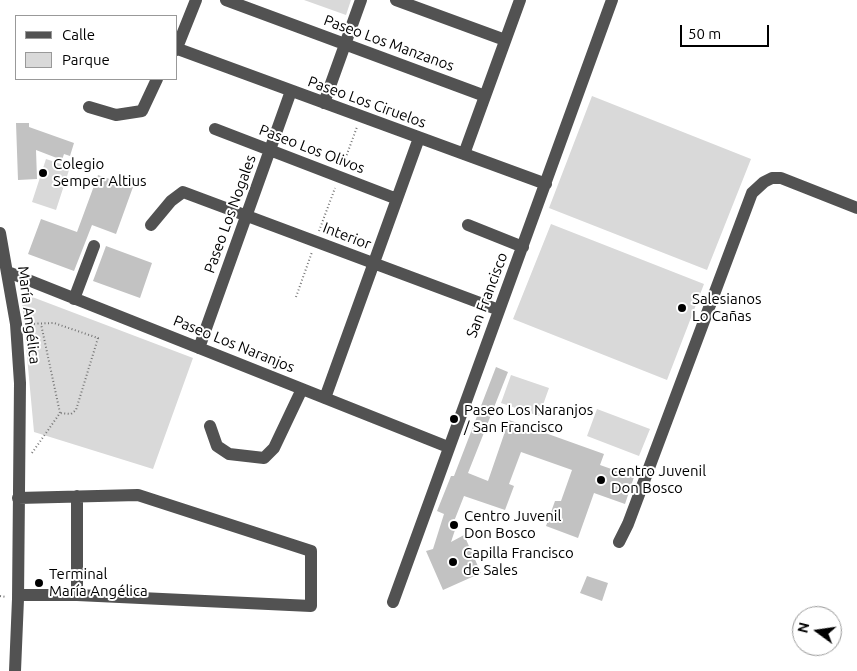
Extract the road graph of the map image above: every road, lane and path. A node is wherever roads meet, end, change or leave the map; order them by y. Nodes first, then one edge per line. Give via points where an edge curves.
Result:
1 (196, 0) edge
2 (226, 0) edge
3 (361, 0) edge
4 (396, 0) edge
5 (520, 0) edge
6 (612, 0) edge
7 (505, 40) junction
8 (345, 44) junction
9 (178, 47) edge
10 (178, 50) edge
11 (157, 80) edge
12 (291, 91) junction
13 (485, 96) junction
14 (324, 103) junction
15 (90, 107) dead end
16 (360, 116) junction
17 (215, 129) dead end
18 (419, 138) junction
19 (270, 150) junction
20 (464, 154) junction
21 (339, 176) junction
22 (546, 184) junction
23 (397, 199) junction
24 (857, 208) edge
25 (247, 216) junction
26 (151, 225) dead end
27 (468, 225) dead end
28 (0, 233) edge
29 (316, 241) junction
30 (94, 246) dead end
31 (523, 247) junction
32 (374, 263) junction
33 (8, 272) junction
34 (296, 297) dead end
35 (74, 299) junction
36 (499, 310) junction
37 (41, 323) junction
38 (16, 324) junction
39 (199, 348) junction
40 (302, 389) junction
41 (325, 398) junction
42 (60, 413) junction
43 (210, 426) dead end
44 (448, 447) junction
45 (18, 474) junction
46 (77, 496) junction
47 (18, 498) junction
48 (619, 542) dead end
49 (18, 595) junction
50 (78, 595) junction
51 (393, 602) dead end
52 (15, 671) edge

1 - 9 street
2 - 8 street, Paseo Los Manzanos
3 - 8 street
4 - 7 street
5 - 7 street
6 - 22 street, San Francisco
7 - 13 street
8 - 13 street, Paseo Los Manzanos
8 - 14 street
10 - 12 street, Paseo Los Ciruelos
11 - 15 street via 142,112 116,115
12 - 14 street, Paseo Los Ciruelos
12 - 19 street, Paseo Los Nogales
13 - 20 street
14 - 16 street, Paseo Los Ciruelos
16 - 18 street, Paseo Los Ciruelos
16 - 21 path
17 - 19 street, Paseo Los Olivos
18 - 20 street, Paseo Los Ciruelos
18 - 23 street
19 - 21 street, Paseo Los Olivos
19 - 25 street, Paseo Los Nogales
20 - 22 street, Paseo Los Ciruelos
21 - 23 street, Paseo Los Olivos
21 - 29 path
22 - 31 street, San Francisco
23 - 32 street
24 - 48 street via 781,178 764,182 752,193
25 - 26 street, Interior via 183,192
25 - 29 street, Interior
25 - 39 street, Paseo Los Nogales
27 - 31 street
28 - 33 street, María Angélica
29 - 32 street, Interior
29 - 34 path
30 - 35 street
31 - 36 street, San Francisco
32 - 36 street, Interior
32 - 41 street
33 - 35 street, Paseo Los Naranjos
33 - 38 street, María Angélica
35 - 39 street, Paseo Los Naranjos
36 - 44 street, San Francisco
37 - 38 path
37 - 42 path
37 - 42 path via 54,322 98,338 76,410 70,414
38 - 45 street, María Angélica via 20,383
39 - 40 street, Paseo Los Naranjos
40 - 41 street, Paseo Los Naranjos
40 - 43 street via 274,448 264,458 230,454 217,446
41 - 44 street, Paseo Los Naranjos
42 - 45 path
44 - 51 street, San Francisco
45 - 47 street, María Angélica
46 - 47 street
46 - 50 street
46 - 50 street via 138,494 311,551 311,606
47 - 49 street, María Angélica
49 - 50 street
49 - 52 street, María Angélica

